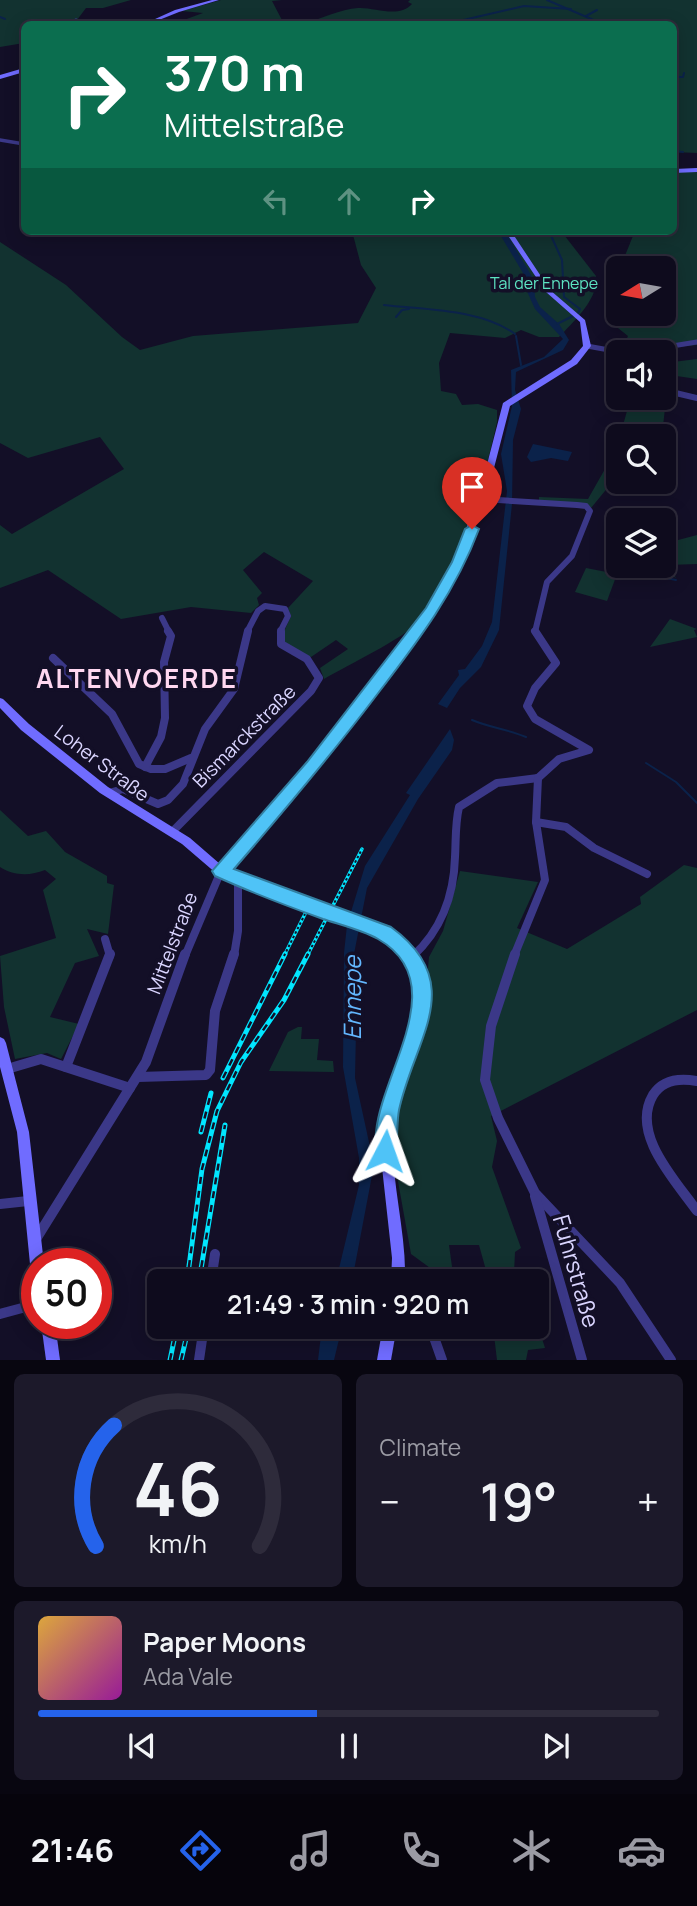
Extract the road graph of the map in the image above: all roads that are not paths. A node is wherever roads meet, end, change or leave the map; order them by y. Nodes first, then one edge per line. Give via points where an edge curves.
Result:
1 (217, 0) edge
2 (153, 21) edge
3 (21, 70) edge
4 (0, 76) edge
5 (0, 140) edge
6 (21, 144) edge
7 (697, 170) edge
8 (677, 171) edge
9 (511, 235) edge
10 (697, 342) edge
11 (587, 346) junction
12 (676, 346) edge
13 (606, 349) edge
14 (676, 393) edge
15 (697, 398) edge
16 (482, 499) junction
17 (162, 618) dead end
18 (53, 658) dead end
19 (0, 702) edge
20 (191, 758) junction
21 (145, 767) junction
22 (538, 778) junction
23 (109, 793) junction
24 (536, 822) junction
25 (172, 832) junction
26 (221, 871) junction
27 (648, 874) dead end
28 (238, 880) junction
29 (105, 939) dead end
30 (412, 957) junction
31 (1, 1048) edge
32 (66, 1067) junction
33 (7, 1069) junction
34 (138, 1077) junction
35 (697, 1081) edge
36 (130, 1088) junction
37 (534, 1193) junction
38 (28, 1201) junction
39 (0, 1204) edge
40 (697, 1210) edge
41 (33, 1242) junction
42 (34, 1248) edge
43 (215, 1254) dead end
44 (213, 1269) edge
45 (399, 1269) edge
46 (21, 1308) edge
47 (0, 1314) edge
48 (50, 1339) edge
49 (202, 1339) edge
50 (388, 1339) edge
51 (435, 1339) edge
52 (53, 1360) edge
53 (198, 1360) edge
54 (384, 1360) edge
55 (442, 1360) edge
56 (582, 1360) edge
57 (671, 1360) edge

1 - 2 street
3 - 4 street
5 - 6 street
7 - 8 street
9 - 11 street via 548,291 578,314
10 - 12 street
11 - 13 street
11 - 16 street, Mittelstraße via 574,362 510,401
14 - 15 street
16 - 22 street via 578,505 590,511 572,556 547,582 535,631 556,663 527,706 535,719 589,750 559,759
16 - 26 street, Mittelstraße via 459,562 432,611 313,766
17 - 21 street via 171,636 164,662 165,718
18 - 21 street via 112,715 135,760
19 - 23 street, Loher Straße
20 - 21 street via 165,769
20 - 23 street via 183,785 166,802 153,804 123,789
20 - 25 street, Bismarckstraße via 206,727 233,691 256,610 270,605 285,609 288,617 280,632 281,644 307,659 319,678
22 - 24 street
22 - 30 street via 497,783 459,807 453,831 455,862 438,932
23 - 25 street, Loher Straße
24 - 27 street via 566,827 594,848
24 - 37 street via 545,880 501,988 485,1080
25 - 26 street, Loher Straße
26 - 28 street, Loher Straße
26 - 34 street, Mittelstraße
28 - 30 street, Loher Straße via 393,937
28 - 34 street via 238,931 215,1011 210,1070 206,1075
29 - 32 street via 111,958
30 - 45 street via 424,990 422,1012 388,1110 385,1140
31 - 33 street
32 - 33 street via 41,1059
32 - 36 street
33 - 38 street via 23,1132
34 - 36 street, Mittelstraße
35 - 40 street via 682,1079 661,1085 645,1112 653,1146
36 - 41 street, Mittelstraße
37 - 56 street, Fuhrstraße
37 - 57 street via 620,1283
38 - 39 street
38 - 41 street
41 - 42 street
43 - 44 street
46 - 47 street
48 - 52 street
49 - 53 street
50 - 54 street
51 - 55 street

